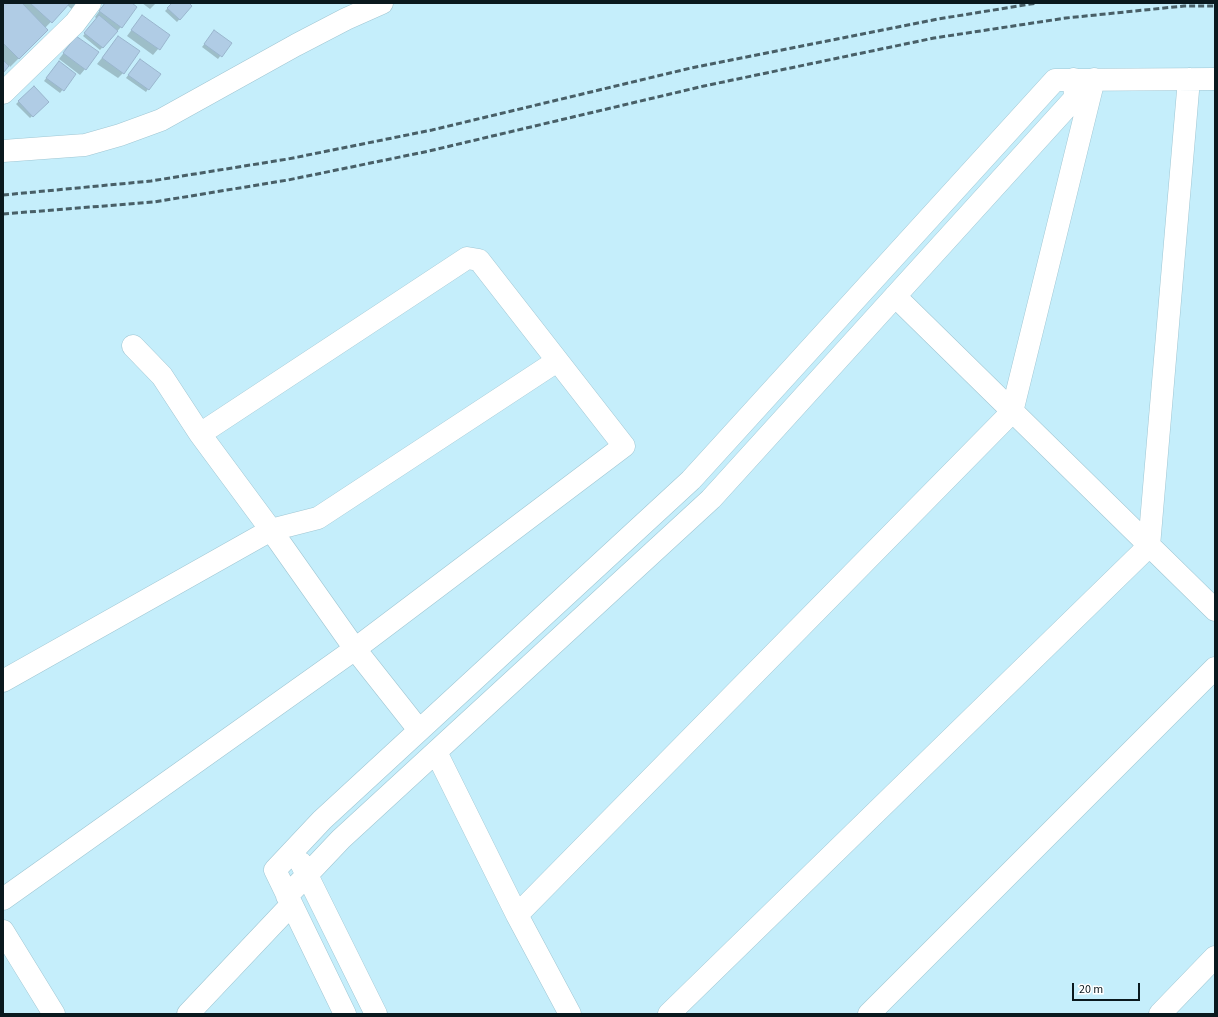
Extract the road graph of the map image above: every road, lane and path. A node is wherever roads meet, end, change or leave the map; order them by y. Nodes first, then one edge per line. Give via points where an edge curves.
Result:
1 (90, 3) edge
2 (382, 3) edge
3 (1189, 79) junction
4 (1215, 79) edge
5 (1074, 80) junction
6 (3, 93) edge
7 (3, 151) edge
8 (895, 296) junction
9 (133, 346) dead end
10 (557, 361) junction
11 (1012, 412) junction
12 (200, 434) junction
13 (271, 530) junction
14 (1149, 546) junction
15 (1215, 610) edge
16 (355, 649) junction
17 (1215, 668) edge
18 (3, 681) edge
19 (419, 730) junction
20 (436, 752) junction
21 (294, 849) junction
22 (307, 875) junction
23 (3, 898) edge
24 (289, 900) junction
25 (517, 915) junction
26 (3, 931) edge
27 (1215, 957) edge
28 (46, 1010) edge
29 (188, 1014) edge
30 (345, 1014) edge
31 (376, 1014) edge
32 (570, 1014) edge
33 (669, 1014) edge
34 (869, 1014) edge
35 (1160, 1014) edge

1 - 6 street via 75,23
2 - 7 street via 296,45 161,120 85,144
3 - 4 street
3 - 5 street
3 - 14 street
5 - 8 street via 1074,98
5 - 11 street
5 - 19 street via 691,480
8 - 11 street
8 - 20 street via 711,499
9 - 12 street via 162,376
10 - 12 street via 479,260 466,258
10 - 13 street via 318,518
10 - 16 street via 624,446
11 - 14 street
11 - 25 street
12 - 13 street
13 - 16 street
13 - 18 street
14 - 15 street
14 - 33 street
16 - 19 street
16 - 23 street
17 - 34 street
19 - 21 street
20 - 22 street via 341,839
20 - 25 street
21 - 22 street
21 - 24 street via 275,870
22 - 24 street
22 - 31 street
24 - 29 street
24 - 30 street
25 - 32 street
26 - 28 street
27 - 35 street

